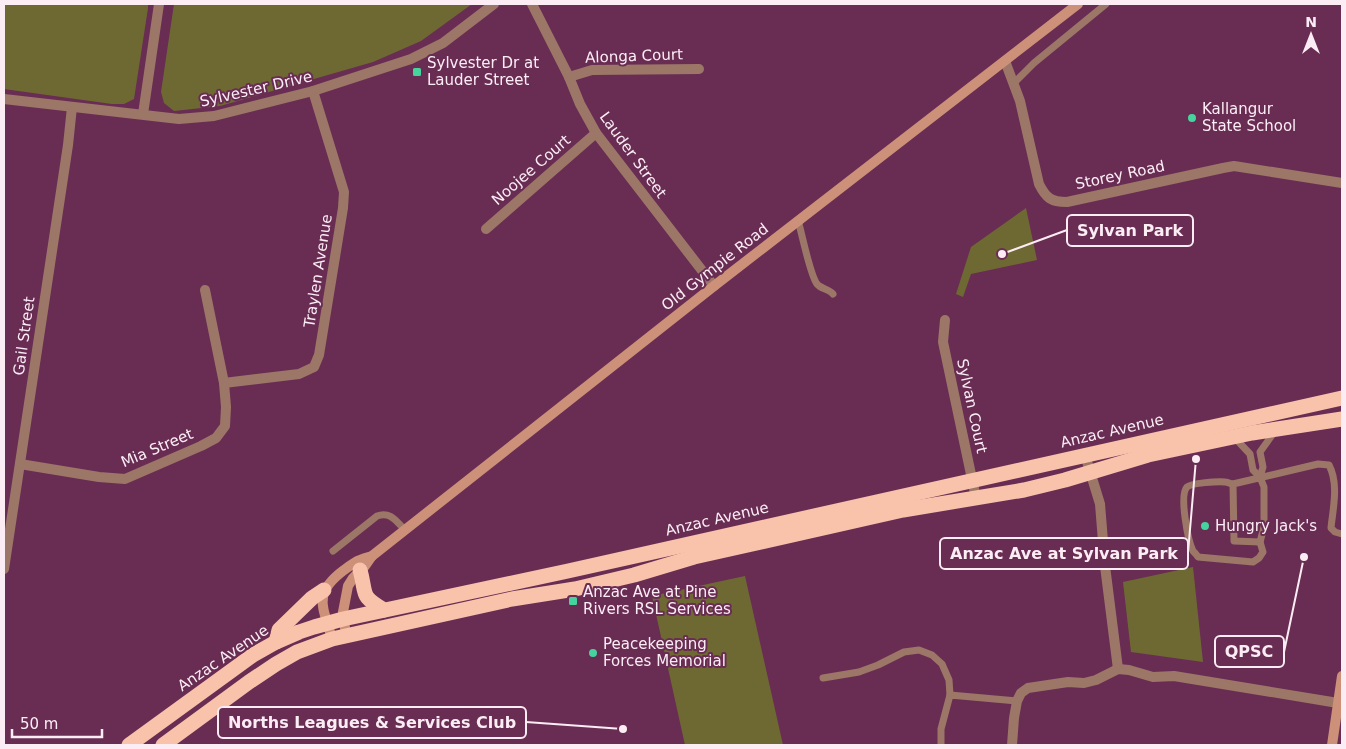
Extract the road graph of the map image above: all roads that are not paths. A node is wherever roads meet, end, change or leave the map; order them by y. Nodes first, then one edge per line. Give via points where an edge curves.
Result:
1 (159, 4) edge
2 (494, 4) edge
3 (532, 4) edge
4 (1078, 4) edge
5 (1106, 4) edge
6 (1005, 61) junction
7 (699, 69) dead end
8 (570, 77) junction
9 (1014, 83) junction
10 (313, 92) junction
11 (4, 99) edge
12 (72, 107) junction
13 (143, 114) junction
14 (596, 133) junction
15 (1342, 183) edge
16 (798, 220) junction
17 (486, 229) dead end
18 (714, 286) junction
19 (205, 290) dead end
20 (834, 294) dead end
21 (945, 320) dead end
22 (224, 383) junction
23 (1340, 394) edge
24 (1342, 419) edge
25 (1277, 429) junction
26 (1234, 437) junction
27 (1085, 455) junction
28 (20, 464) junction
29 (1091, 472) junction
30 (1260, 477) junction
31 (973, 480) junction
32 (1233, 484) junction
33 (976, 498) junction
34 (404, 530) junction
35 (1342, 534) edge
36 (1260, 542) junction
37 (333, 550) dead end
38 (372, 556) junction
39 (630, 557) junction
40 (4, 569) edge
41 (360, 570) junction
42 (634, 575) junction
43 (324, 590) junction
44 (384, 610) junction
45 (343, 619) junction
46 (328, 623) junction
47 (339, 638) junction
48 (276, 642) junction
49 (1118, 669) junction
50 (1342, 676) edge
51 (823, 678) dead end
52 (950, 695) junction
53 (1017, 700) junction
54 (1338, 703) junction
55 (130, 745) edge
56 (163, 745) edge
57 (939, 745) edge
58 (1012, 745) edge
59 (1332, 745) edge

1 - 13 street
2 - 10 street, Sylvester Drive via 443,43 412,59
3 - 8 street, Lauder Street
4 - 6 main road, Old Gympie Road
5 - 9 lane
6 - 9 street, Storey Road
6 - 16 main road, Old Gympie Road
7 - 8 street, Alonga Court via 592,70
8 - 14 street, Lauder Street
9 - 15 street, Storey Road via 1039,184 1050,199 1058,202 1234,166
10 - 13 street, Sylvester Drive via 214,116 179,119
10 - 22 street, Traylen Avenue via 344,192 320,355 314,367 298,374
11 - 12 street, Sylvester Drive
12 - 13 street, Sylvester Drive
12 - 28 street, Gail Street
14 - 17 street, Noojee Court
14 - 18 street, Lauder Street
16 - 18 main road, Old Gympie Road
16 - 20 lane via 813,277 818,286
18 - 34 main road, Old Gympie Road
19 - 22 street, Mia Street
21 - 31 street, Sylvan Court via 943,342
22 - 28 street, Mia Street via 225,426 216,438 144,472 126,479
23 - 27 highway, Anzac Avenue
24 - 25 highway
25 - 26 highway
25 - 30 lane via 1260,452 1263,467
26 - 29 highway via 1148,455
26 - 30 lane via 1250,454 1254,470
27 - 29 street
27 - 31 highway, Anzac Avenue
28 - 40 street, Gail Street
29 - 33 highway via 1032,488
29 - 49 street via 1100,504
30 - 32 lane
30 - 35 lane via 1318,464 1329,465 1335,494 1331,528
30 - 36 lane via 1264,487 1264,527
31 - 33 street, Sylvan Court
31 - 39 highway, Anzac Avenue
32 - 36 lane via 1234,541
32 - 36 lane via 1205,483 1186,488 1183,503 1193,551 1198,557 1253,562 1263,552
33 - 42 highway via 876,516
34 - 37 lane via 392,517 382,514
34 - 38 main road, Old Gympie Road
38 - 41 main road, Old Gympie Road
38 - 43 main road, Old Gympie Road via 360,559 336,576
39 - 42 highway
39 - 44 highway, Anzac Avenue
41 - 44 highway via 365,596
41 - 45 main road, Old Gympie Road via 348,586
42 - 47 highway
43 - 46 main road via 323,605
43 - 48 highway via 279,630
44 - 45 highway, Anzac Avenue
45 - 46 highway, Anzac Avenue
45 - 47 main road, Old Gympie Road
46 - 47 main road
46 - 48 highway, Anzac Avenue
47 - 56 highway via 298,652 276,664
48 - 55 highway, Anzac Avenue via 239,665
49 - 53 street via 1084,683 1028,688
49 - 54 street via 1153,678 1174,676
50 - 54 main road
51 - 52 lane via 859,672 904,652 919,650 942,664 949,680
52 - 53 lane
52 - 57 lane
53 - 58 street
54 - 59 main road

